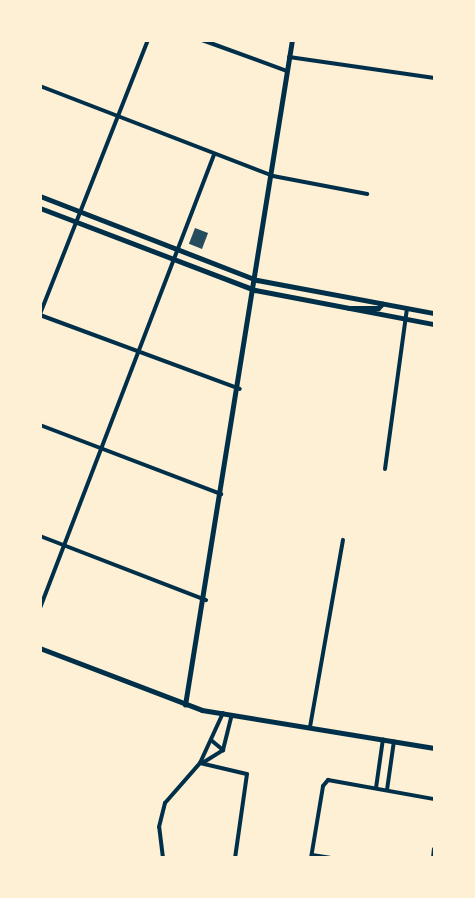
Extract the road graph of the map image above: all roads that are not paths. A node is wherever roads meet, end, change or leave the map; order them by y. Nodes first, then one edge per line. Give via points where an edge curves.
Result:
1 (148, 40) edge
2 (202, 40) edge
3 (292, 40) edge
4 (289, 57) junction
5 (288, 71) junction
6 (435, 78) edge
7 (40, 86) edge
8 (118, 116) junction
9 (214, 154) junction
10 (273, 176) junction
11 (367, 194) dead end
12 (40, 196) edge
13 (40, 208) edge
14 (81, 211) junction
15 (77, 222) junction
16 (178, 251) junction
17 (175, 261) junction
18 (256, 285) junction
19 (326, 294) junction
20 (382, 304) junction
21 (324, 305) junction
22 (407, 308) junction
23 (347, 309) junction
24 (435, 313) edge
25 (40, 314) edge
26 (405, 319) junction
27 (435, 324) edge
28 (139, 353) junction
29 (240, 389) junction
30 (40, 425) edge
31 (102, 448) junction
32 (385, 470) dead end
33 (221, 494) junction
34 (40, 536) edge
35 (343, 540) dead end
36 (65, 546) junction
37 (206, 600) junction
38 (40, 608) edge
39 (40, 648) edge
40 (185, 705) junction
41 (223, 713) junction
42 (232, 715) junction
43 (310, 727) junction
44 (211, 740) junction
45 (383, 740) junction
46 (394, 741) junction
47 (434, 748) edge
48 (223, 750) junction
49 (200, 763) junction
50 (376, 788) junction
51 (387, 790) junction
52 (435, 799) edge
53 (435, 849) edge
54 (311, 856) edge
55 (163, 858) edge
56 (235, 858) edge
57 (330, 858) edge
58 (433, 858) edge

1 - 8 street
2 - 5 street
3 - 4 street
4 - 5 street
4 - 6 street
5 - 10 street
7 - 8 street
8 - 9 street
8 - 14 street
9 - 10 street
9 - 16 street
10 - 11 street
10 - 18 street
12 - 14 main road
13 - 15 main road
14 - 15 street
14 - 16 main road
15 - 17 main road
15 - 25 street
16 - 17 street
16 - 18 main road
17 - 18 main road
17 - 28 street
18 - 19 main road
18 - 21 main road
18 - 29 street
19 - 20 main road
19 - 21 main road
20 - 22 main road
20 - 23 main road via 378,308
21 - 23 main road
22 - 24 main road
22 - 26 street
23 - 26 main road
25 - 28 street
26 - 27 main road
26 - 32 street
28 - 29 street
28 - 31 street
29 - 33 street
30 - 31 street
31 - 33 street
31 - 36 street
33 - 37 street
34 - 36 street
35 - 43 street
36 - 37 street
36 - 38 street
37 - 40 street
39 - 40 street
40 - 41 street
41 - 42 street
41 - 44 street
42 - 43 street
42 - 48 street
43 - 45 street
44 - 48 street
44 - 49 street
45 - 46 street
45 - 50 street
46 - 47 street
46 - 51 street
48 - 49 street
49 - 55 street via 165,803 159,828
49 - 56 street via 247,774
50 - 51 street
50 - 54 street via 328,780 323,786
51 - 52 street
53 - 58 street
54 - 57 street

